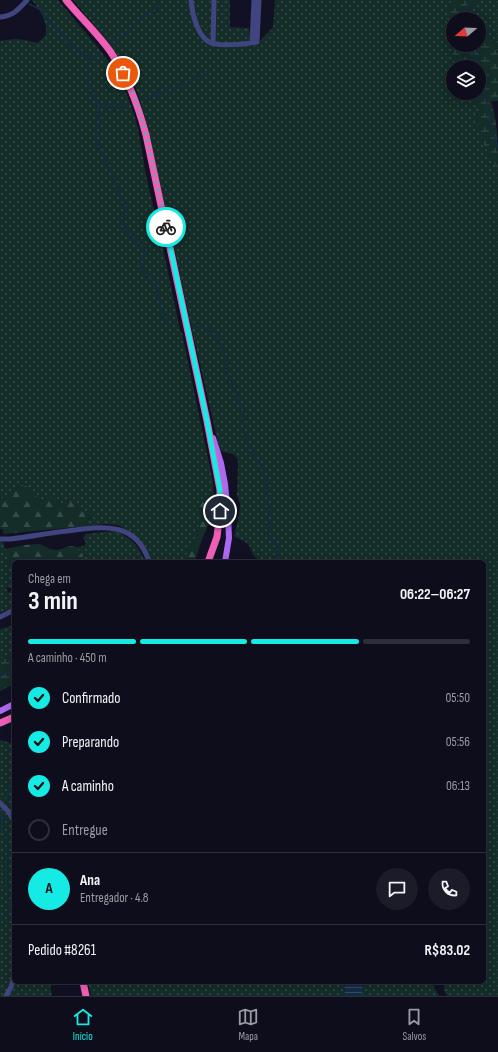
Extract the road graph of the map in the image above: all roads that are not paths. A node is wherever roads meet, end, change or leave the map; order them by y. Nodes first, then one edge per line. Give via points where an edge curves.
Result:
1 (27, 0) edge
2 (66, 0) edge
3 (191, 0) edge
4 (214, 0) edge
5 (254, 0) edge
6 (259, 0) edge
7 (0, 16) edge
8 (252, 43) junction
9 (213, 44) junction
10 (207, 421) junction
11 (0, 539) edge
12 (148, 560) edge
13 (209, 560) edge
14 (225, 560) edge
15 (12, 612) edge
16 (0, 618) edge
17 (12, 705) edge
18 (0, 711) edge
19 (12, 718) edge
20 (0, 723) edge
21 (0, 804) edge
22 (12, 818) edge
23 (12, 984) edge
24 (83, 984) edge
25 (6, 996) edge
26 (86, 996) edge

1 - 7 street via 16,11
2 - 10 highway via 110,52 129,84 139,109
3 - 9 street via 197,25 206,40
4 - 9 street
5 - 8 street
6 - 8 street via 257,42
8 - 9 street
10 - 13 highway via 221,501 217,537
10 - 14 main road via 225,484 229,538
11 - 12 street via 88,528 109,528 131,535 141,544
15 - 16 street
17 - 18 main road
19 - 20 highway
21 - 22 street
23 - 25 street
24 - 26 highway

